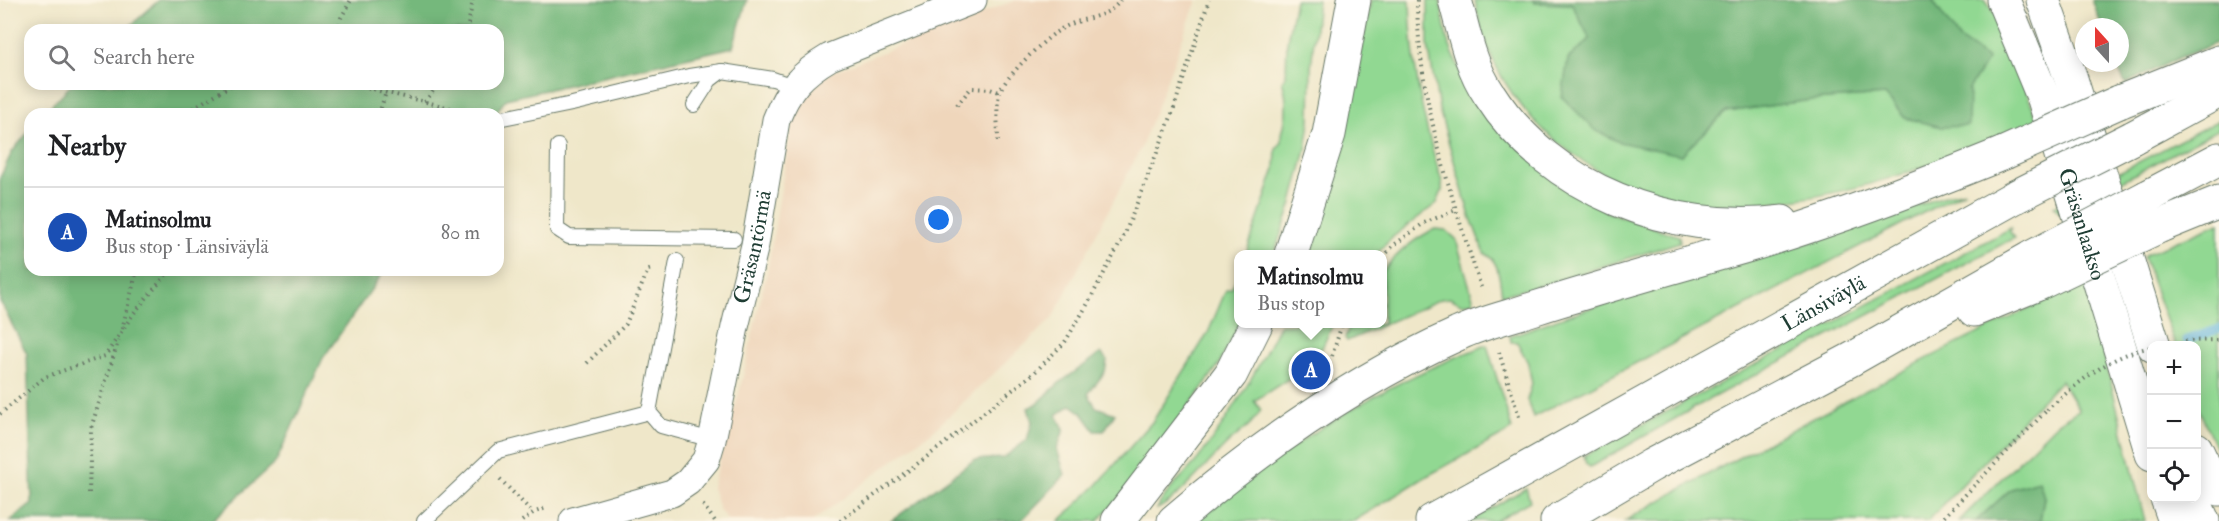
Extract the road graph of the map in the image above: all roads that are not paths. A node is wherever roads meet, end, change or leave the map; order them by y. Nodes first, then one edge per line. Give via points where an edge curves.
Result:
1 (973, 0) edge
2 (1354, 0) edge
3 (1455, 0) edge
4 (2003, 0) edge
5 (2043, 0) edge
6 (2219, 62) edge
7 (722, 71) junction
8 (793, 86) junction
9 (2219, 91) edge
10 (694, 105) dead end
11 (504, 118) edge
12 (558, 146) dead end
13 (2219, 159) edge
14 (2219, 202) edge
15 (1840, 216) junction
16 (734, 239) dead end
17 (1293, 250) edge
18 (677, 261) dead end
19 (2035, 270) junction
20 (1254, 328) edge
21 (2151, 341) edge
22 (649, 412) junction
23 (712, 440) junction
24 (2149, 449) edge
25 (2201, 460) edge
26 (2219, 489) edge
27 (2169, 503) edge
28 (2195, 503) edge
29 (563, 513) edge
30 (424, 521) edge
31 (1118, 521) edge
32 (1174, 521) edge
33 (1432, 521) edge
34 (1557, 521) edge
35 (2175, 521) edge
36 (2203, 521) edge

1 - 8 street, Gräsantörmä via 830,57
2 - 17 main road via 1329,134
3 - 15 main road via 1470,54 1488,94 1520,134 1557,168 1599,193 1693,221 1753,226
4 - 24 main road, Gräsanlaakso via 2044,99
5 - 21 main road, Gräsanlaakso
6 - 15 main road, bridge via 2004,153
7 - 8 lane
7 - 10 lane via 710,80
7 - 11 lane via 689,75
8 - 23 street, Gräsantörmä via 776,120
9 - 33 main road, Länsiväylä, bridge via 2014,197
12 - 16 lane via 557,229 569,237
13 - 19 main road, bridge via 2147,197
14 - 19 main road, bridge
15 - 32 main road via 1459,333 1377,375 1286,432
18 - 22 lane
19 - 34 main road via 1852,359 1652,465
20 - 31 main road via 1231,374
22 - 23 lane via 661,426
22 - 30 lane via 498,451
23 - 29 street, Gräsantörmä via 706,460 688,482 672,493
25 - 26 main road
27 - 35 main road
28 - 36 main road

